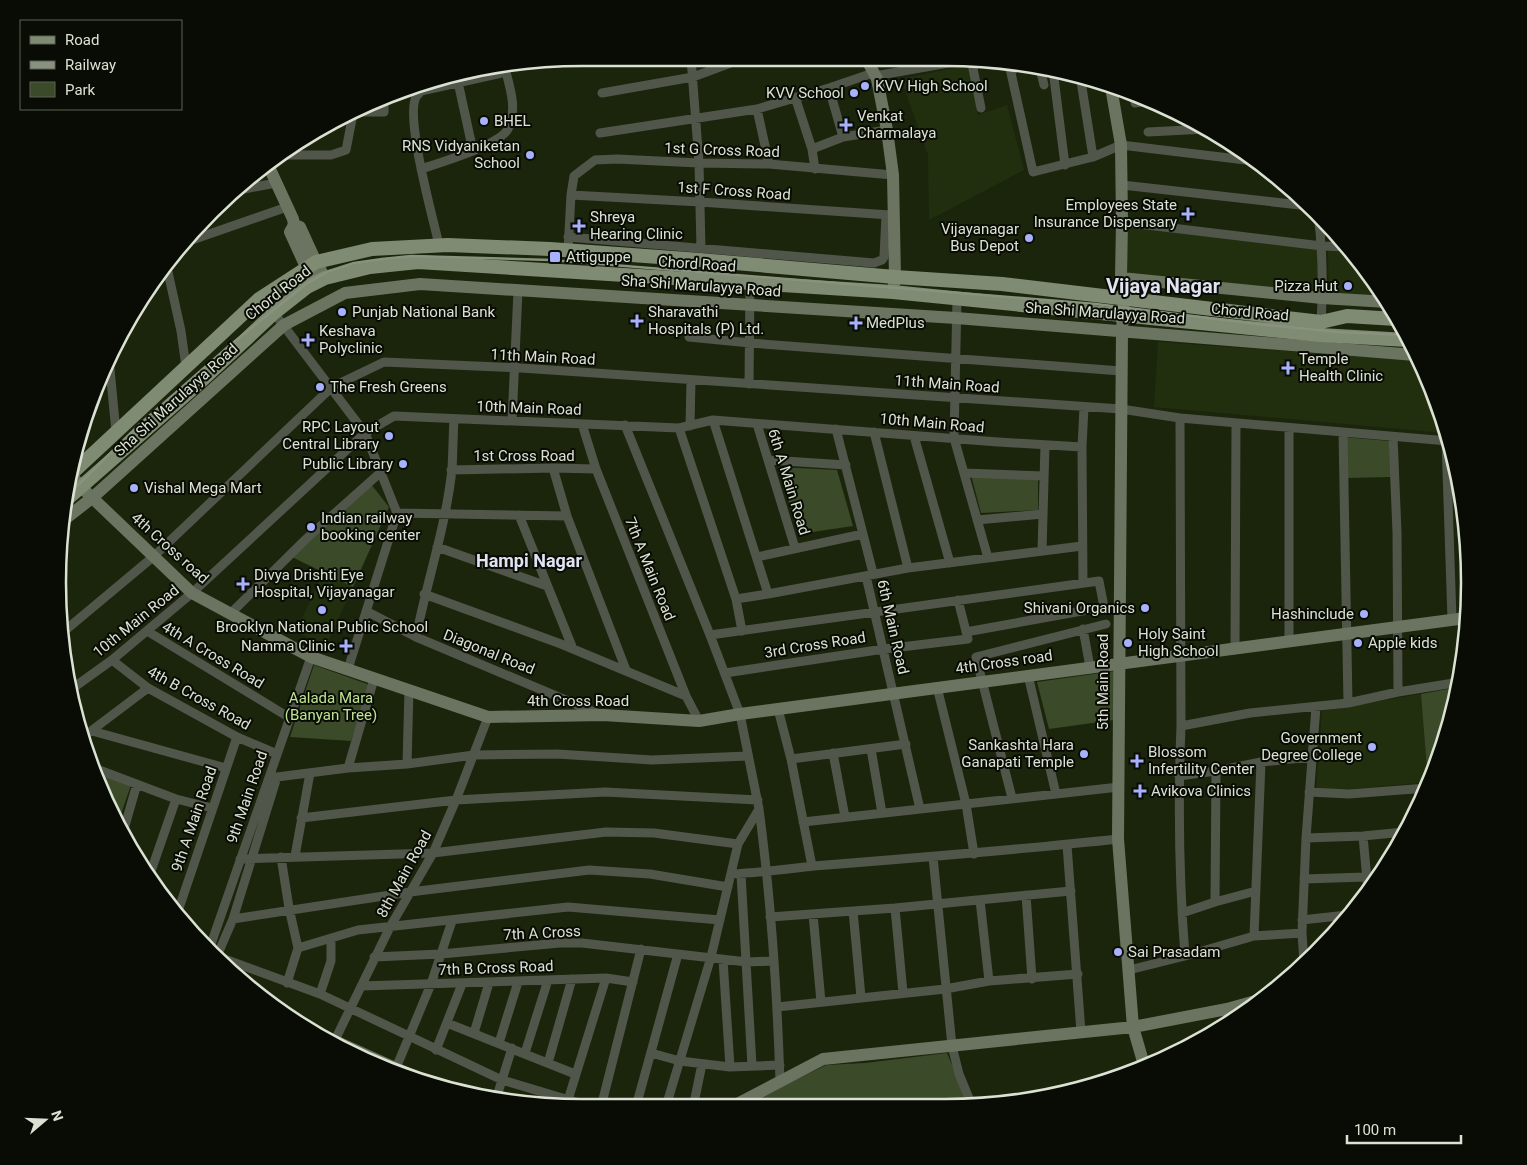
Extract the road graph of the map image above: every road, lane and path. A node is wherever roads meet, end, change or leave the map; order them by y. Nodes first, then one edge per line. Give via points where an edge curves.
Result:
1 (692, 66) edge
2 (723, 66) edge
3 (870, 66) edge
4 (926, 66) edge
5 (973, 67) edge
6 (1011, 71) edge
7 (507, 72) edge
8 (874, 74) junction
9 (1042, 75) edge
10 (693, 77) junction
11 (1054, 78) dead end
12 (464, 80) edge
13 (458, 82) junction
14 (445, 85) edge
15 (1044, 85) dead end
16 (1081, 85) edge
17 (828, 88) junction
18 (420, 93) edge
19 (602, 93) dead end
20 (1112, 95) edge
21 (795, 97) junction
22 (384, 106) edge
23 (981, 108) dead end
24 (757, 109) junction
25 (371, 112) edge
26 (696, 118) junction
27 (352, 120) edge
28 (887, 130) junction
29 (1193, 130) edge
30 (1148, 132) dead end
31 (600, 133) dead end
32 (843, 137) junction
33 (1121, 145) junction
34 (812, 149) junction
35 (473, 151) junction
36 (293, 155) edge
37 (1092, 156) junction
38 (1240, 159) edge
39 (699, 163) junction
40 (769, 164) junction
41 (1065, 165) junction
42 (421, 169) junction
43 (815, 169) junction
44 (271, 171) edge
45 (893, 175) junction
46 (276, 183) junction
47 (1122, 184) junction
48 (249, 188) edge
49 (571, 195) junction
50 (700, 202) junction
51 (1296, 204) edge
52 (287, 207) junction
53 (890, 216) junction
54 (1122, 222) junction
55 (1320, 228) edge
56 (198, 238) edge
57 (568, 244) junction
58 (439, 245) junction
59 (1322, 246) junction
60 (1337, 247) edge
61 (701, 249) junction
62 (311, 265) junction
63 (168, 274) edge
64 (895, 277) junction
65 (1121, 278) junction
66 (320, 280) junction
67 (750, 283) junction
68 (518, 291) junction
69 (893, 292) junction
70 (957, 298) junction
71 (1124, 298) junction
72 (1322, 298) junction
73 (1377, 301) edge
74 (750, 305) junction
75 (274, 313) junction
76 (956, 318) junction
77 (1388, 319) edge
78 (1122, 324) junction
79 (284, 325) junction
80 (1320, 329) junction
81 (689, 337) dead end
82 (1400, 339) edge
83 (750, 343) junction
84 (1408, 354) edge
85 (955, 357) junction
86 (186, 367) junction
87 (514, 368) junction
88 (1122, 371) junction
89 (110, 374) edge
90 (690, 380) junction
91 (749, 384) junction
92 (332, 387) junction
93 (954, 398) junction
94 (1084, 407) junction
95 (1121, 409) junction
96 (1180, 418) junction
97 (454, 419) junction
98 (713, 420) junction
99 (512, 421) junction
100 (582, 424) junction
101 (757, 424) junction
102 (1236, 424) junction
103 (625, 425) junction
104 (690, 426) junction
105 (679, 428) junction
106 (836, 429) junction
107 (1289, 429) junction
108 (116, 432) junction
109 (365, 432) junction
110 (874, 432) junction
111 (1343, 432) junction
112 (914, 436) junction
113 (1393, 436) junction
114 (954, 438) junction
115 (1440, 440) edge
116 (1045, 445) junction
117 (1082, 447) junction
118 (770, 460) junction
119 (846, 465) junction
120 (80, 466) edge
121 (553, 468) junction
122 (1448, 469) edge
123 (452, 470) junction
124 (596, 470) junction
125 (381, 472) junction
126 (964, 473) junction
127 (1044, 476) junction
128 (76, 482) edge
129 (82, 488) junction
130 (74, 494) edge
131 (92, 498) junction
132 (397, 512) junction
133 (71, 514) edge
134 (444, 514) junction
135 (1043, 514) junction
136 (519, 515) junction
137 (567, 516) junction
138 (978, 520) junction
139 (864, 534) junction
140 (1082, 546) junction
141 (437, 547) junction
142 (795, 548) junction
143 (1042, 551) junction
144 (153, 557) junction
145 (758, 557) junction
146 (988, 558) junction
147 (950, 563) junction
148 (908, 568) junction
149 (870, 575) junction
150 (1083, 583) junction
151 (547, 586) junction
152 (192, 593) junction
153 (424, 594) junction
154 (768, 594) junction
155 (736, 599) junction
156 (958, 600) junction
157 (366, 611) junction
158 (874, 612) junction
159 (230, 614) junction
160 (1460, 619) edge
161 (1452, 620) junction
162 (1106, 624) dead end
163 (1398, 627) junction
164 (68, 628) edge
165 (1083, 629) junction
166 (147, 631) junction
167 (742, 631) junction
168 (1346, 633) junction
169 (710, 635) junction
170 (967, 635) junction
171 (416, 637) junction
172 (273, 638) joint
173 (1289, 641) junction
174 (1235, 648) junction
175 (573, 649) junction
176 (884, 649) junction
177 (1181, 655) junction
178 (311, 657) junction
179 (112, 660) junction
180 (1119, 663) junction
181 (1090, 667) junction
182 (348, 669) junction
183 (626, 670) junction
184 (725, 673) junction
185 (1028, 675) junction
186 (374, 679) junction
187 (982, 681) junction
188 (1451, 683) edge
189 (76, 685) edge
190 (937, 687) junction
191 (148, 688) junction
192 (408, 690) junction
193 (1398, 692) junction
194 (894, 693) junction
195 (686, 696) junction
196 (1348, 703) junction
197 (1316, 707) junction
198 (778, 709) junction
199 (740, 714) junction
200 (603, 715) junction
201 (488, 717) junction
202 (290, 718) junction
203 (699, 721) junction
204 (1181, 726) junction
205 (92, 731) junction
206 (89, 733) edge
207 (238, 737) junction
208 (906, 744) junction
209 (871, 748) junction
210 (833, 753) junction
211 (277, 754) junction
212 (474, 755) junction
213 (748, 756) junction
214 (1312, 757) junction
215 (791, 759) junction
216 (1261, 762) junction
217 (407, 764) junction
218 (226, 768) junction
219 (348, 768) junction
220 (1216, 771) junction
221 (310, 773) junction
222 (104, 775) edge
223 (1179, 776) junction
224 (273, 778) junction
225 (137, 784) junction
226 (1119, 787) junction
227 (1417, 789) edge
228 (1309, 792) junction
229 (1056, 794) junction
230 (1012, 798) junction
231 (176, 799) junction
232 (456, 800) junction
233 (758, 800) junction
234 (966, 804) junction
235 (212, 808) junction
236 (920, 808) junction
237 (759, 809) junction
238 (882, 813) junction
239 (845, 817) junction
240 (301, 818) junction
241 (802, 822) junction
242 (126, 823) edge
243 (1396, 833) edge
244 (1363, 836) junction
245 (1306, 838) junction
246 (1118, 840) junction
247 (738, 844) junction
248 (1067, 845) junction
249 (433, 853) junction
250 (974, 854) junction
251 (295, 856) junction
252 (280, 857) junction
253 (933, 857) junction
254 (240, 859) junction
255 (251, 859) junction
256 (812, 866) junction
257 (152, 868) edge
258 (767, 872) junction
259 (731, 874) junction
260 (741, 874) junction
261 (1366, 877) joint
262 (1304, 879) junction
263 (728, 887) junction
264 (1070, 891) junction
265 (1256, 891) junction
266 (410, 892) junction
267 (1026, 895) junction
268 (980, 900) junction
269 (1215, 902) junction
270 (937, 904) junction
271 (180, 905) edge
272 (894, 908) junction
273 (290, 910) junction
274 (853, 911) junction
275 (1182, 913) junction
276 (813, 914) junction
277 (1339, 916) edge
278 (770, 917) junction
279 (233, 919) junction
280 (720, 920) junction
281 (1302, 920) junction
282 (452, 921) junction
283 (390, 927) junction
284 (1302, 934) junction
285 (1254, 936) junction
286 (331, 938) junction
287 (212, 942) edge
288 (298, 948) junction
289 (641, 949) junction
290 (220, 951) edge
291 (441, 954) junction
292 (678, 954) junction
293 (1303, 954) edge
294 (1185, 956) junction
295 (374, 957) junction
296 (711, 957) junction
297 (723, 960) junction
298 (231, 961) edge
299 (774, 961) junction
300 (747, 962) junction
301 (1128, 970) junction
302 (1078, 974) junction
303 (606, 978) junction
304 (1032, 978) junction
305 (572, 979) junction
306 (548, 980) junction
307 (989, 981) junction
308 (518, 982) junction
309 (633, 982) junction
310 (287, 983) junction
311 (488, 983) junction
312 (431, 984) junction
313 (462, 984) junction
314 (361, 986) junction
315 (945, 988) junction
316 (903, 993) junction
317 (320, 994) junction
318 (861, 998) junction
319 (821, 1002) junction
320 (1240, 1006) edge
321 (778, 1007) junction
322 (351, 1008) junction
323 (1227, 1009) junction
324 (1228, 1014) edge
325 (447, 1022) junction
326 (1133, 1027) junction
327 (1081, 1032) junction
328 (474, 1033) junction
329 (337, 1037) edge
330 (409, 1037) junction
331 (499, 1043) junction
332 (952, 1046) junction
333 (512, 1048) junction
334 (436, 1050) junction
335 (651, 1053) junction
336 (525, 1054) junction
337 (1142, 1059) edge
338 (680, 1061) junction
339 (548, 1062) junction
340 (398, 1064) edge
341 (702, 1064) junction
342 (780, 1065) junction
343 (752, 1066) junction
344 (730, 1067) junction
345 (576, 1074) junction
346 (502, 1080) junction
347 (780, 1081) junction
348 (498, 1091) edge
349 (563, 1098) edge
350 (969, 1098) edge
351 (568, 1099) edge
352 (603, 1099) edge
353 (639, 1099) edge
354 (668, 1099) edge
355 (695, 1099) edge
356 (746, 1099) edge

1 - 10 street
2 - 10 street
3 - 8 street
4 - 8 street
5 - 23 street
6 - 41 street via 1033,172
7 - 35 street via 513,100 507,130 500,138
8 - 17 street
8 - 28 street
9 - 15 street
10 - 19 street
10 - 26 street
11 - 41 street
12 - 13 street
13 - 14 street
13 - 35 street
16 - 37 street
17 - 21 street
17 - 32 street
18 - 42 street via 416,97 414,116
20 - 33 street, 5th Main Road
21 - 24 street
21 - 34 street
22 - 25 street via 384,112
24 - 26 street
24 - 40 street
26 - 31 street
26 - 39 street
27 - 36 street via 346,150 330,155
28 - 32 street
28 - 45 street
29 - 30 street
32 - 34 street
33 - 37 street
33 - 38 street
33 - 47 street, 5th Main Road
34 - 43 street
35 - 42 street
37 - 41 street
39 - 40 street, 1st G Cross Road
39 - 49 street, 1st G Cross Road via 618,158 595,160 574,176
39 - 50 street
40 - 43 street, 1st G Cross Road
42 - 58 street
43 - 45 street, 1st G Cross Road
44 - 46 street
45 - 53 street
46 - 48 street
46 - 52 street
47 - 51 street
47 - 54 street, 5th Main Road
49 - 50 street, 1st F Cross Road
49 - 57 street, 1st G Cross Road
50 - 53 street, 1st F Cross Road
50 - 61 street
52 - 56 street
52 - 62 street via 294,225 290,232
53 - 61 street via 884,257 874,263
53 - 64 street
54 - 59 street
54 - 65 street, 5th Main Road
55 - 59 street
57 - 58 main road, Chord Road
57 - 61 street
57 - 64 main road, Chord Road via 700,260
58 - 62 main road, Chord Road via 372,249
59 - 60 street
59 - 72 street
62 - 66 street
62 - 86 main road, Chord Road via 259,299
63 - 86 street
64 - 69 street
64 - 71 main road, Chord Road via 1002,284
65 - 71 street, 5th Main Road via 1125,287
65 - 72 street
66 - 67 main road, Chord Road via 370,267 418,262
66 - 75 main road, Chord Road
67 - 69 main road, Chord Road
67 - 74 street
68 - 74 street, Sha Shi Marulayya Road
68 - 79 street, Sha Shi Marulayya Road via 420,284 345,293
68 - 87 street
69 - 70 main road, Chord Road
70 - 76 street
70 - 78 main road, Chord Road
71 - 78 street, 5th Main Road
71 - 80 main road, Chord Road
72 - 73 street
72 - 80 street
74 - 76 street, Sha Shi Marulayya Road
74 - 83 street
75 - 79 street
75 - 129 main road, Chord Road
76 - 78 street, Sha Shi Marulayya Road
76 - 85 street
77 - 80 main road, Chord Road via 1347,316
78 - 80 main road, Chord Road
78 - 84 street, Sha Shi Marulayya Road
78 - 88 street, 5th Main Road
79 - 92 street
79 - 131 street, Sha Shi Marulayya Road
80 - 82 main road, Chord Road
81 - 83 street
83 - 85 street
83 - 91 street
85 - 88 street
85 - 93 street
86 - 108 main road, Chord Road
87 - 90 street, 11th Main Road
87 - 92 street, 11th Main Road via 384,362
87 - 99 street
88 - 95 street, 5th Main Road
89 - 108 street
90 - 91 street, 11th Main Road
90 - 104 street
91 - 93 street, 11th Main Road
92 - 109 street
92 - 144 street, 11th Main Road
93 - 94 street, 11th Main Road
93 - 114 street
94 - 95 street, 11th Main Road
94 - 117 street
95 - 96 street, 11th Main Road
95 - 180 street, 5th Main Road
96 - 102 street, 11th Main Road
96 - 177 street
97 - 99 street, 10th Main Road
97 - 109 street, 10th Main Road via 394,416
97 - 123 street
98 - 101 street, 10th Main Road
98 - 104 street, 10th Main Road
98 - 145 street
99 - 100 street, 10th Main Road
100 - 103 street, 10th Main Road
100 - 124 street, 7th A Main Road
101 - 106 street, 10th Main Road
101 - 118 street, 6th A Main Road
102 - 107 street, 11th Main Road
102 - 174 street
103 - 105 street, 10th Main Road
103 - 169 street
104 - 105 street, 10th Main Road
105 - 155 street
106 - 110 street, 10th Main Road
106 - 119 street, 6th Main Road
107 - 111 street, 11th Main Road
107 - 173 street
108 - 120 main road, Chord Road
109 - 125 street
109 - 152 street, 10th Main Road
110 - 112 street, 10th Main Road
110 - 148 street
111 - 113 street, 11th Main Road
111 - 168 street
112 - 114 street, 10th Main Road
112 - 147 street
113 - 115 street, 11th Main Road
113 - 163 street
114 - 116 street, 10th Main Road
114 - 126 street
116 - 117 street, 10th Main Road
116 - 127 street
117 - 140 street
118 - 119 street
118 - 142 street, 6th A Main Road
119 - 139 street, 6th Main Road
121 - 123 street, 1st Cross Road
121 - 124 street, 1st Cross Road
121 - 137 street
122 - 161 street
123 - 134 street
124 - 195 street, 7th A Main Road
125 - 132 street
125 - 159 street via 306,539
126 - 127 street
126 - 138 street
127 - 135 street
128 - 129 street, 4th Cross road
129 - 130 main road, Chord Road
129 - 131 street, 4th Cross road
131 - 133 street, Sha Shi Marulayya Road
131 - 144 street, 4th Cross road
132 - 134 street
132 - 157 street
134 - 136 street
134 - 141 street
135 - 138 street
135 - 143 street
136 - 137 street
136 - 151 street
137 - 183 street
138 - 146 street
139 - 142 street
139 - 149 street, 6th Main Road
140 - 143 street
140 - 150 street
141 - 151 street
141 - 153 street
142 - 145 street
143 - 146 street
144 - 152 street, 4th Cross road
144 - 164 street, 11th Main Road
145 - 154 street
146 - 147 street
147 - 148 street
148 - 149 street
149 - 154 street
149 - 158 street, 6th Main Road
150 - 156 street
150 - 170 street, 3rd Cross Road via 1100,581 1104,607
151 - 175 street
152 - 159 street, 4th Cross road
152 - 166 street, 10th Main Road
153 - 171 street
153 - 175 street
154 - 155 street
155 - 167 street
156 - 158 street
156 - 170 street
157 - 171 street, Diagonal Road
157 - 182 street
158 - 167 street
158 - 176 street, 6th Main Road
159 - 172 street, 4th Cross road
160 - 161 street, 4th Cross road
161 - 163 street, 4th Cross road
162 - 165 street
163 - 168 street, 4th Cross road
163 - 193 street
165 - 181 street
165 - 187 street via 978,656
166 - 179 street, 10th Main Road
166 - 202 street, 4th A Cross Road
167 - 169 street
168 - 173 street, 4th Cross road
168 - 196 street
169 - 184 street
170 - 176 street, 3rd Cross Road
171 - 200 street, Diagonal Road
172 - 178 street, 4th Cross Road
173 - 174 street, 4th Cross road
174 - 177 street, 4th Cross road
175 - 183 street
176 - 184 street, 3rd Cross Road
176 - 194 street, 6th Main Road
177 - 180 street, 4th Cross road
177 - 204 street
178 - 182 street, 4th Cross Road
178 - 202 street, 9th Main Road
179 - 189 street, 10th Main Road
179 - 191 street, 4th B Cross Road
180 - 181 street, 4th Cross road
180 - 226 street, 5th Main Road
181 - 185 street, 4th Cross road
182 - 186 street, 4th Cross Road
183 - 195 street
184 - 199 street
185 - 187 street, 4th Cross road
185 - 229 street
186 - 192 street, 4th Cross Road
186 - 219 street
187 - 190 street, 4th Cross road
187 - 230 street
188 - 193 street
190 - 194 street, 4th Cross road
190 - 234 street
191 - 205 street
191 - 207 street, 4th B Cross Road
192 - 201 street, 4th Cross Road
192 - 217 street
193 - 196 street
194 - 198 street, 4th Cross Road
194 - 208 street, 6th Main Road
195 - 203 street, 7th A Main Road
196 - 197 street
197 - 204 street via 1250,713
197 - 214 street
198 - 199 street, 4th Cross Road
198 - 215 street
199 - 203 street, 4th Cross Road
199 - 213 street
200 - 201 street, 4th Cross Road
200 - 203 street, 4th Cross Road
201 - 212 street, 8th Main Road
202 - 211 street, 9th Main Road
204 - 223 street
205 - 206 street
205 - 218 street
207 - 211 street, 4th B Cross Road
207 - 218 street, 9th A Main Road
208 - 209 street
208 - 236 street, 6th Main Road
209 - 210 street
209 - 238 street
210 - 215 street
210 - 239 street
211 - 224 street, 9th Main Road
212 - 213 street via 556,754 652,760
212 - 217 street
212 - 232 street, 8th Main Road
213 - 233 street
214 - 216 street
214 - 228 street
215 - 241 street
216 - 220 street
216 - 265 street
217 - 219 street
218 - 235 street, 9th A Main Road
219 - 221 street
220 - 223 street
220 - 269 street
221 - 224 street
221 - 240 street
222 - 225 street
223 - 275 street
224 - 254 street, 9th Main Road
224 - 255 street
225 - 231 street
225 - 242 street
226 - 229 street
226 - 246 street, 5th Main Road
227 - 228 street via 1349,794
228 - 245 street
229 - 230 street
230 - 234 street
231 - 235 street
231 - 257 street
232 - 233 street via 605,792
232 - 240 street
232 - 249 street, 8th Main Road
233 - 237 street
234 - 236 street
234 - 250 street
235 - 271 street, 9th A Main Road
236 - 238 street
237 - 247 street
237 - 258 street
238 - 239 street
239 - 241 street
240 - 251 street
241 - 256 street
243 - 244 street
244 - 245 street
244 - 261 street
245 - 262 street
246 - 248 street
246 - 301 street, 5th Main Road
247 - 249 street via 654,833 606,832
247 - 259 street
248 - 250 street
248 - 264 street
249 - 251 street
249 - 266 street, 8th Main Road
250 - 253 street
251 - 252 street
252 - 255 street
252 - 273 street
253 - 256 street
253 - 270 street
254 - 255 street
254 - 287 street, 9th Main Road
255 - 279 street
256 - 258 street
258 - 260 street
258 - 278 street
259 - 260 street
259 - 263 street
260 - 300 street
261 - 262 street
262 - 281 street
263 - 266 street via 650,874 589,870
263 - 280 street
264 - 267 street
264 - 302 street
265 - 269 street
265 - 285 street
266 - 273 street
266 - 283 street, 8th Main Road
267 - 268 street
267 - 304 street
268 - 270 street
268 - 307 street
269 - 275 street
270 - 272 street
270 - 315 street
272 - 274 street
272 - 316 street
273 - 279 street
273 - 288 street
274 - 276 street
274 - 318 street
275 - 294 street
276 - 278 street
276 - 319 street
277 - 281 street
278 - 299 street
279 - 290 street
280 - 282 street via 568,907
280 - 296 street
281 - 284 street
282 - 283 street
282 - 291 street
283 - 286 street via 358,930
283 - 295 street, 8th Main Road
284 - 285 street
284 - 293 street
285 - 294 street
286 - 288 street
286 - 317 street via 331,961
288 - 310 street
289 - 291 street, 7th A Cross via 560,943
289 - 292 street, 7th A Cross
289 - 309 street
291 - 295 street, 7th A Cross
291 - 312 street
292 - 296 street, 7th A Cross
292 - 335 street
294 - 301 street
295 - 314 street, 8th Main Road
296 - 297 street, 7th A Cross
296 - 338 street
297 - 300 street, 7th A Cross
297 - 344 street
298 - 310 street
299 - 300 street, 7th A Cross
299 - 321 street
300 - 343 street
301 - 326 street, 5th Main Road
302 - 304 street
302 - 327 street
303 - 305 street, 7th B Cross Road
303 - 309 street, 7th B Cross Road
303 - 345 street
304 - 307 street
305 - 306 street, 7th B Cross Road
305 - 339 street
306 - 308 street, 7th B Cross Road
306 - 336 street
307 - 315 street
308 - 311 street, 7th B Cross Road
308 - 331 street
309 - 352 street
310 - 317 street
311 - 313 street, 7th B Cross Road
311 - 328 street
312 - 313 street, 7th B Cross Road
312 - 314 street, 7th B Cross Road
312 - 330 street
313 - 325 street
314 - 322 street, 8th Main Road
315 - 316 street
315 - 332 street
316 - 318 street
317 - 322 street
318 - 319 street
319 - 321 street
320 - 323 street
321 - 342 street
322 - 329 street, 8th Main Road
322 - 330 street
323 - 324 street
323 - 326 street
325 - 328 street
325 - 334 street
326 - 327 street
326 - 337 street, 5th Main Road
327 - 332 street
328 - 331 street
330 - 334 street
330 - 340 street
331 - 333 street
332 - 347 street via 823,1059
332 - 350 street
333 - 336 street
333 - 346 street
334 - 346 street
335 - 338 street
335 - 353 street
336 - 339 street
338 - 341 street
338 - 354 street
339 - 345 street
341 - 344 street
341 - 355 street
342 - 343 street
342 - 347 street
343 - 344 street
345 - 351 street
346 - 348 street
346 - 349 street
347 - 356 street

